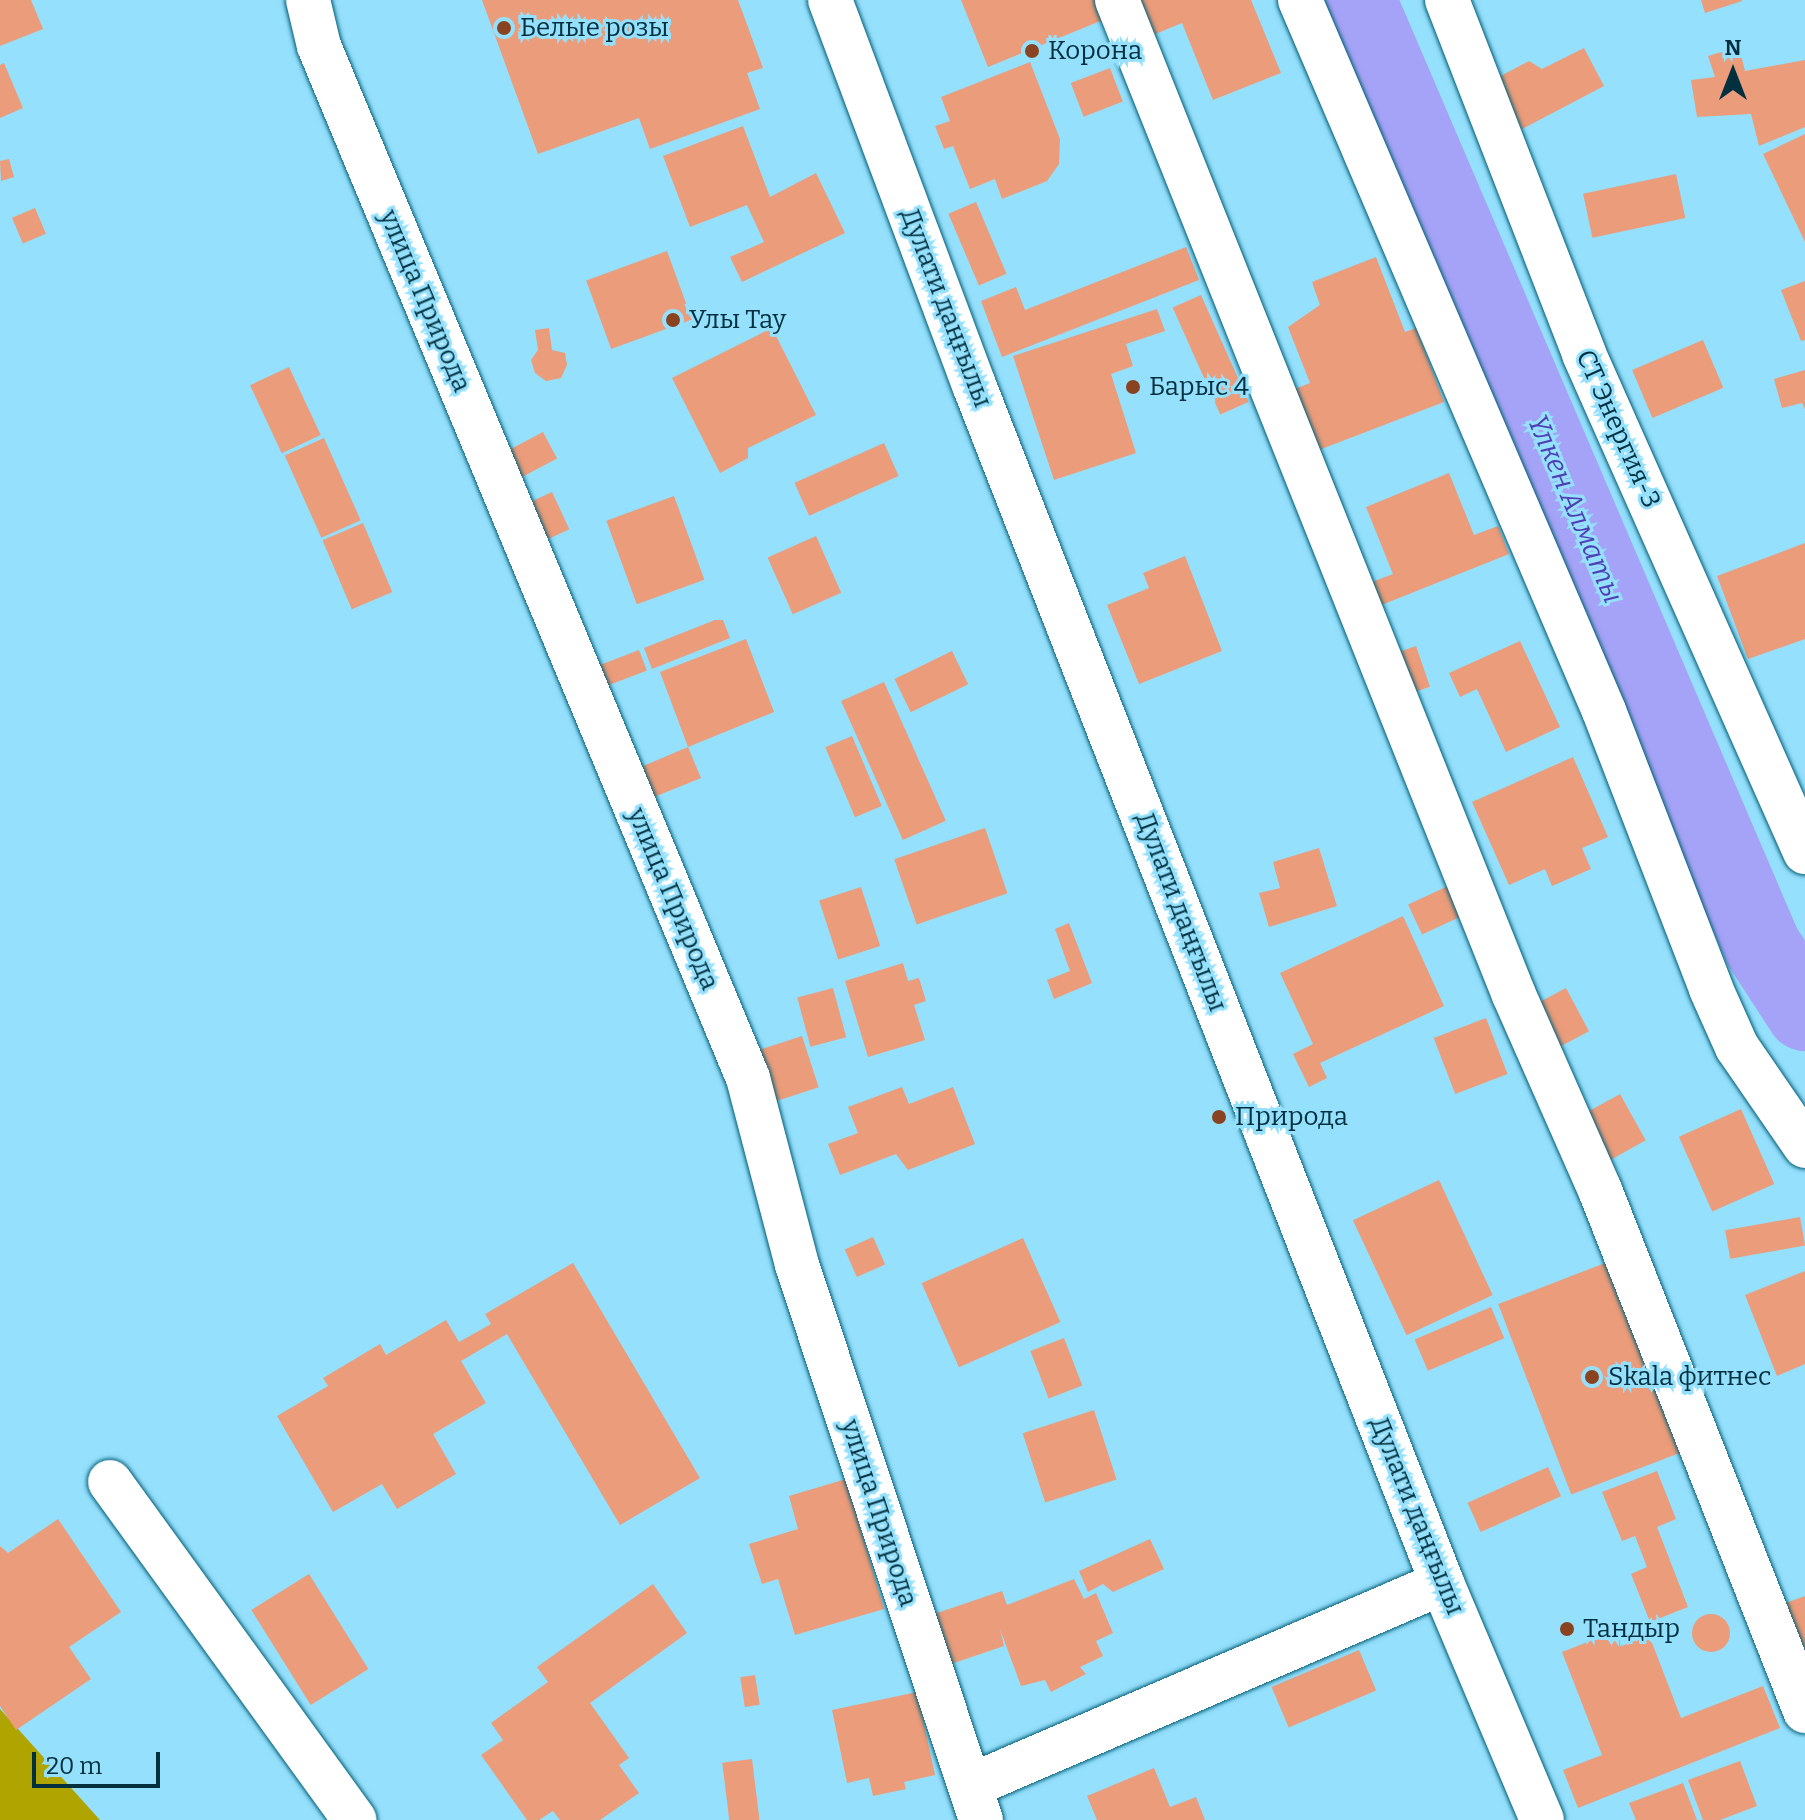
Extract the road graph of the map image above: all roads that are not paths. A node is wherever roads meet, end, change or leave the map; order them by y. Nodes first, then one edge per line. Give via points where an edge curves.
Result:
1 (308, 0) edge
2 (830, 0) edge
3 (1117, 0) edge
4 (1300, 0) edge
5 (1447, 0) edge
6 (1805, 852) edge
7 (1805, 1146) edge
8 (110, 1482) dead end
9 (1442, 1583) junction
10 (1805, 1711) edge
11 (975, 1803) edge
12 (355, 1820) edge
13 (1542, 1820) edge

1 - 11 street, улица Природа via 319,46 748,1078 797,1265
2 - 9 street, Дулати даңғылы via 980,400
3 - 10 street via 1514,995 1600,1190
4 - 7 street via 1604,711 1711,989 1737,1047
5 - 6 street, СТ Энергия-3 via 1584,354
8 - 12 street
9 - 11 street
9 - 13 street, Дулати даңғылы

